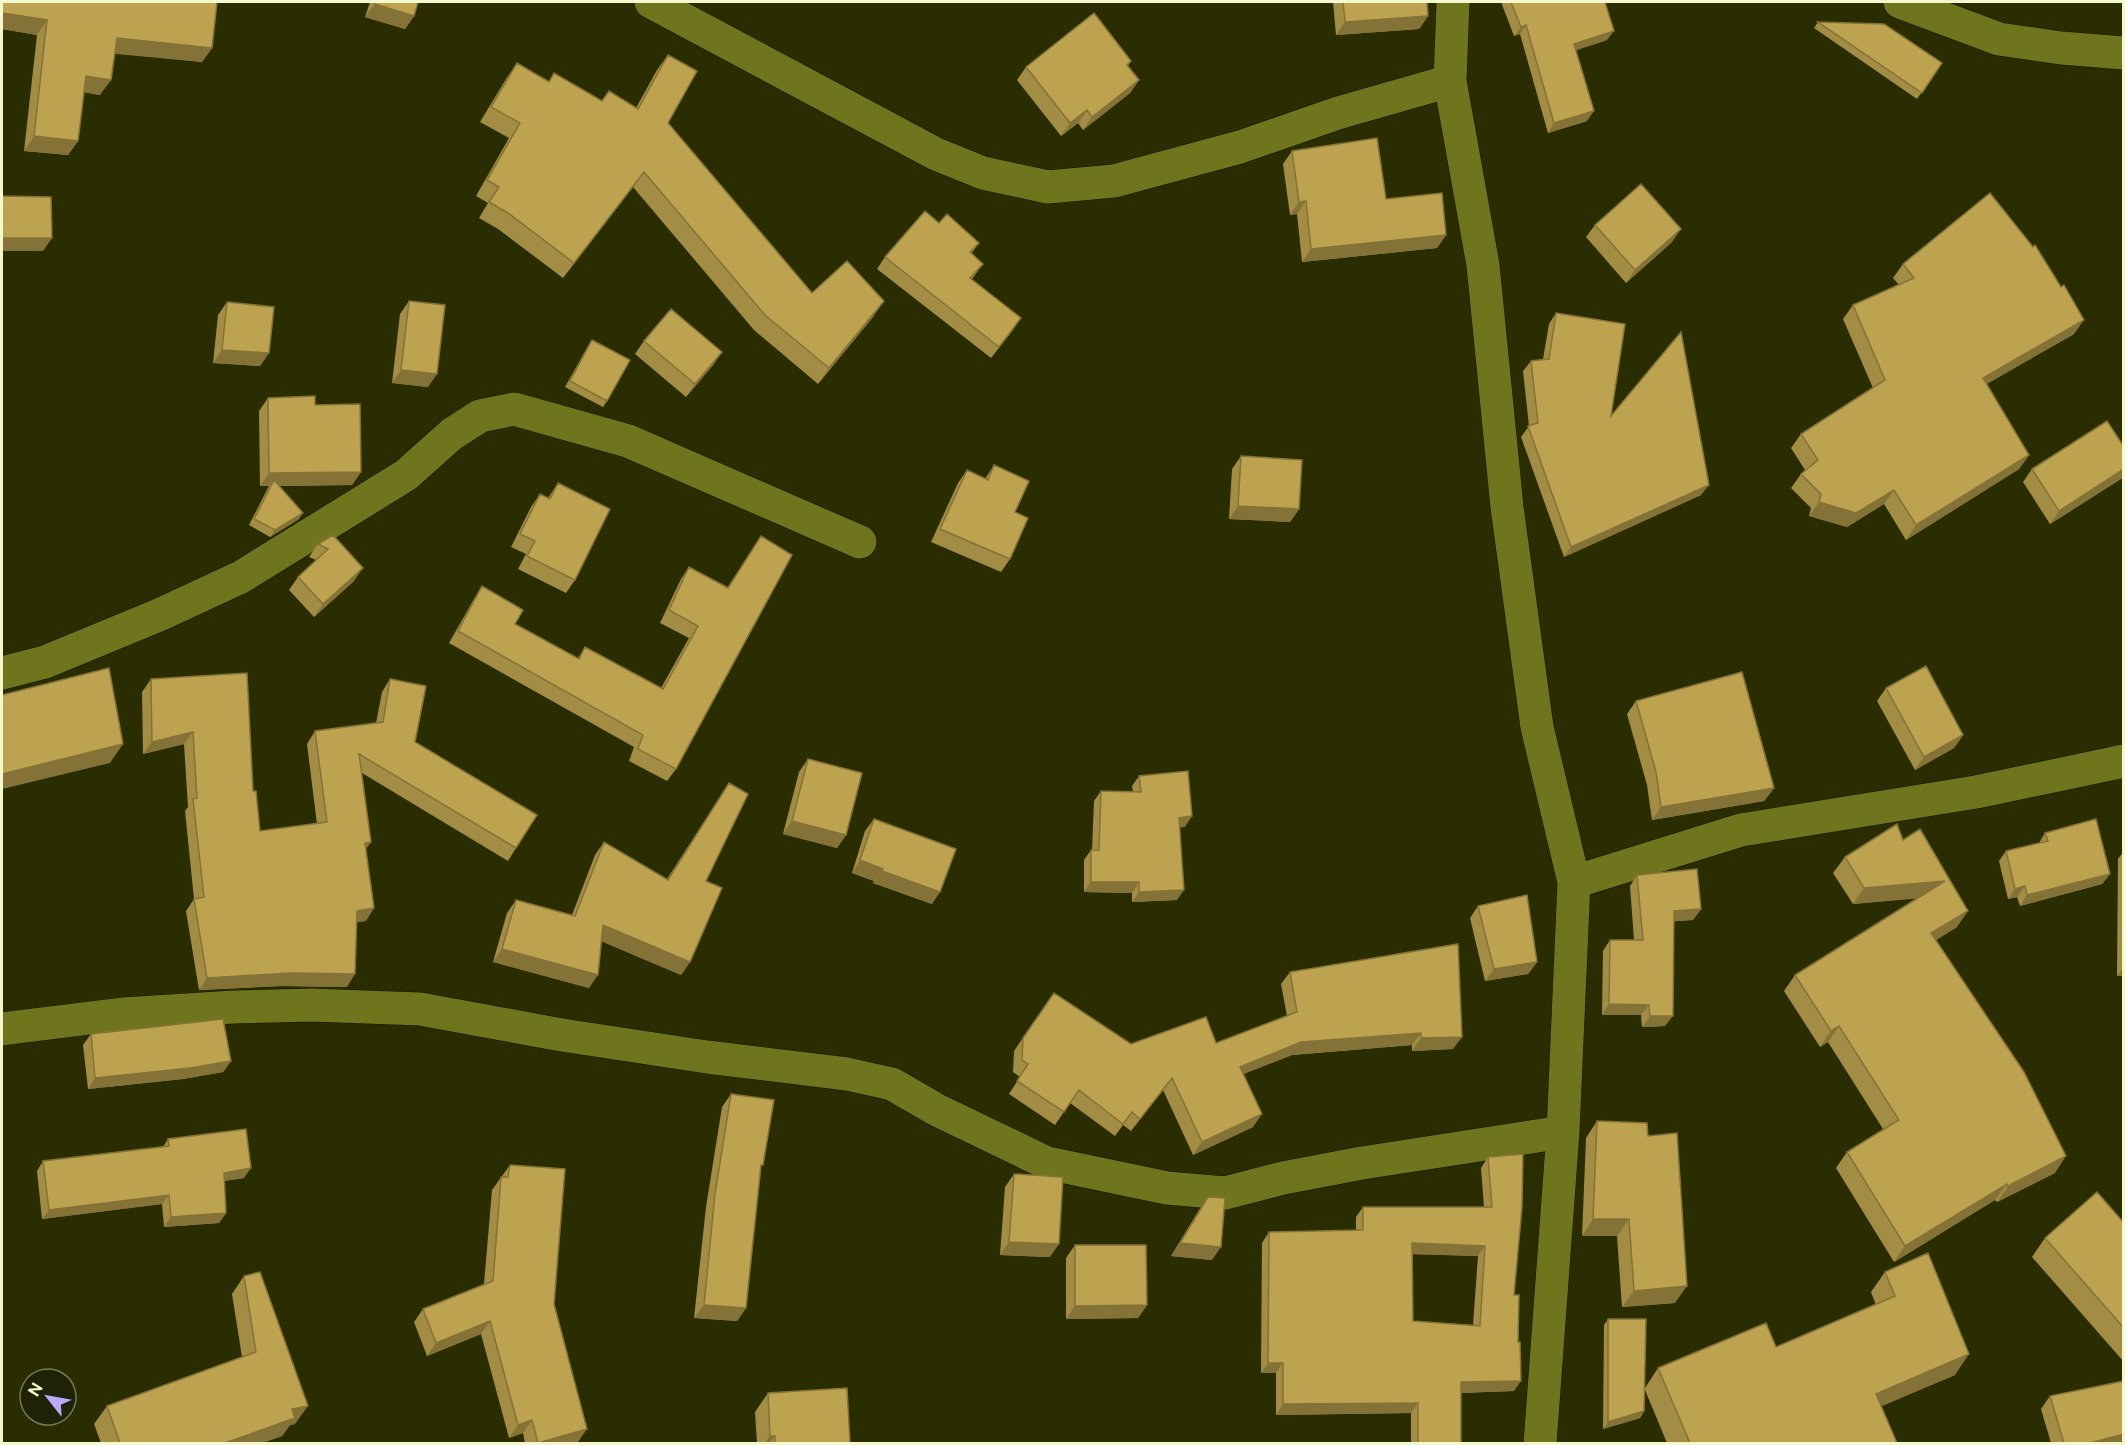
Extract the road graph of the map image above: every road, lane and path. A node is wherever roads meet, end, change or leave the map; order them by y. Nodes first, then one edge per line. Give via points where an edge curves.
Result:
1 (651, 2) edge
2 (1453, 2) edge
3 (1900, 2) edge
4 (2124, 53) edge
5 (1450, 81) junction
6 (860, 542) dead end
7 (2, 673) edge
8 (2124, 761) edge
9 (1574, 882) junction
10 (2, 1029) edge
11 (1563, 1132) junction
12 (1540, 1443) edge

1 - 5 street via 936,154 983,173 1048,187 1114,181 1240,147 1338,113
2 - 5 street
3 - 4 street via 1999,39
5 - 9 street via 1482,265 1507,507 1537,727
6 - 7 street via 628,441 514,409 480,416 452,434 406,475 242,577 45,662
8 - 9 street via 1976,792 1741,830
9 - 11 street
10 - 11 street via 122,1014 234,1006 420,1009 707,1057 881,1081 1047,1163 1167,1188 1214,1192 1362,1163
11 - 12 street

